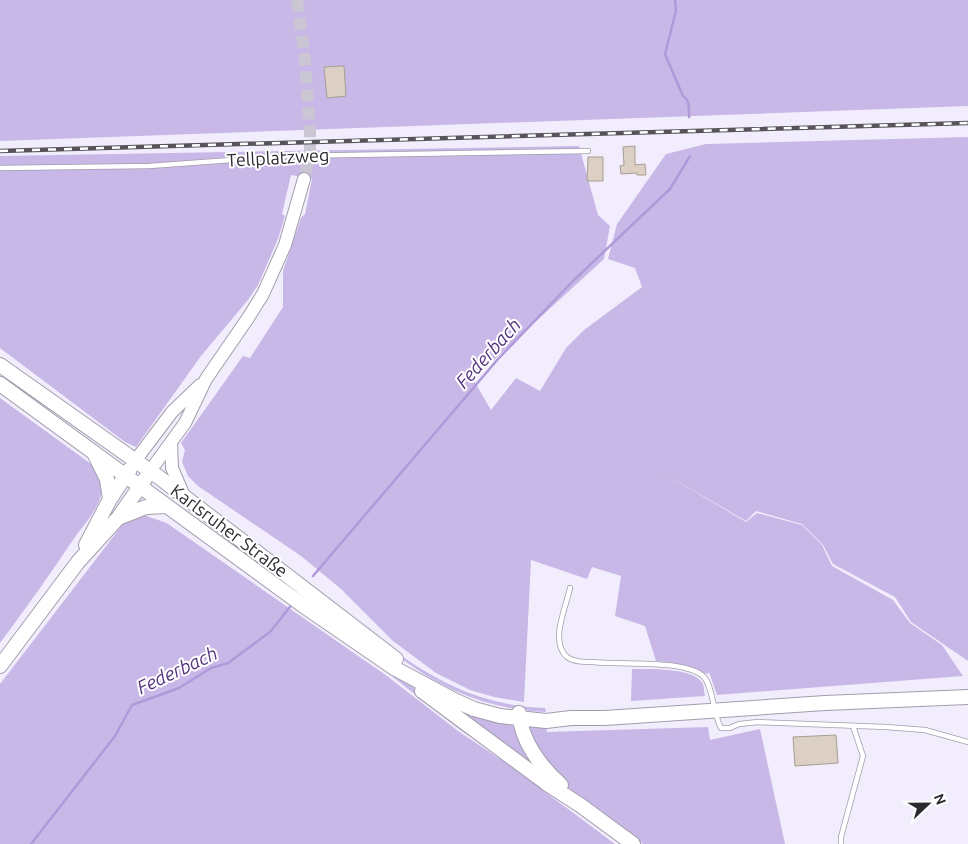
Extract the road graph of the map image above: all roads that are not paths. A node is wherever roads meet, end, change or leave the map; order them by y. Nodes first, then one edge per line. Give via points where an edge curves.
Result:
1 (588, 151) dead end
2 (0, 168) edge
3 (304, 179) tunnel mouth
4 (0, 365) edge
5 (206, 379) junction
6 (0, 384) edge
7 (171, 442) junction
8 (94, 453) junction
9 (135, 461) junction
10 (150, 471) junction
11 (125, 476) junction
12 (140, 486) junction
13 (184, 496) junction
14 (110, 499) junction
15 (167, 506) junction
16 (118, 518) junction
17 (78, 562) junction
18 (570, 588) dead end
19 (0, 666) edge
20 (394, 668) junction
21 (968, 697) edge
22 (714, 710) junction
23 (519, 716) junction
24 (853, 726) junction
25 (968, 742) edge
26 (580, 805) junction
27 (633, 844) edge
28 (841, 844) edge

1 - 2 lane, Tellplatzweg via 287,156 149,166
3 - 5 main road via 275,270 248,318
4 - 9 main road, Karlsruher Straße
5 - 7 main road via 185,423
5 - 9 main road via 172,412
6 - 8 main road
7 - 10 main road
7 - 13 main road via 172,468
8 - 11 main road
8 - 14 main road via 107,479
9 - 10 main road, Karlsruher Straße
9 - 11 main road
10 - 12 main road
10 - 13 main road, Karlsruher Straße
11 - 12 main road
11 - 14 main road
12 - 15 main road
12 - 16 main road
13 - 23 main road, Karlsruher Straße via 400,662 459,696
14 - 17 main road
15 - 16 main road via 146,507
15 - 20 main road
16 - 17 main road
17 - 19 main road
18 - 22 lane via 559,635 560,646 566,656 575,661 674,665 695,671 705,678
20 - 23 main road via 474,709 500,716
20 - 26 main road via 538,778
21 - 22 main road
22 - 23 main road via 546,721
22 - 24 lane via 721,728 758,722
23 - 26 main road via 524,736 537,758
24 - 25 lane via 924,730
24 - 28 lane via 863,756
26 - 27 main road

